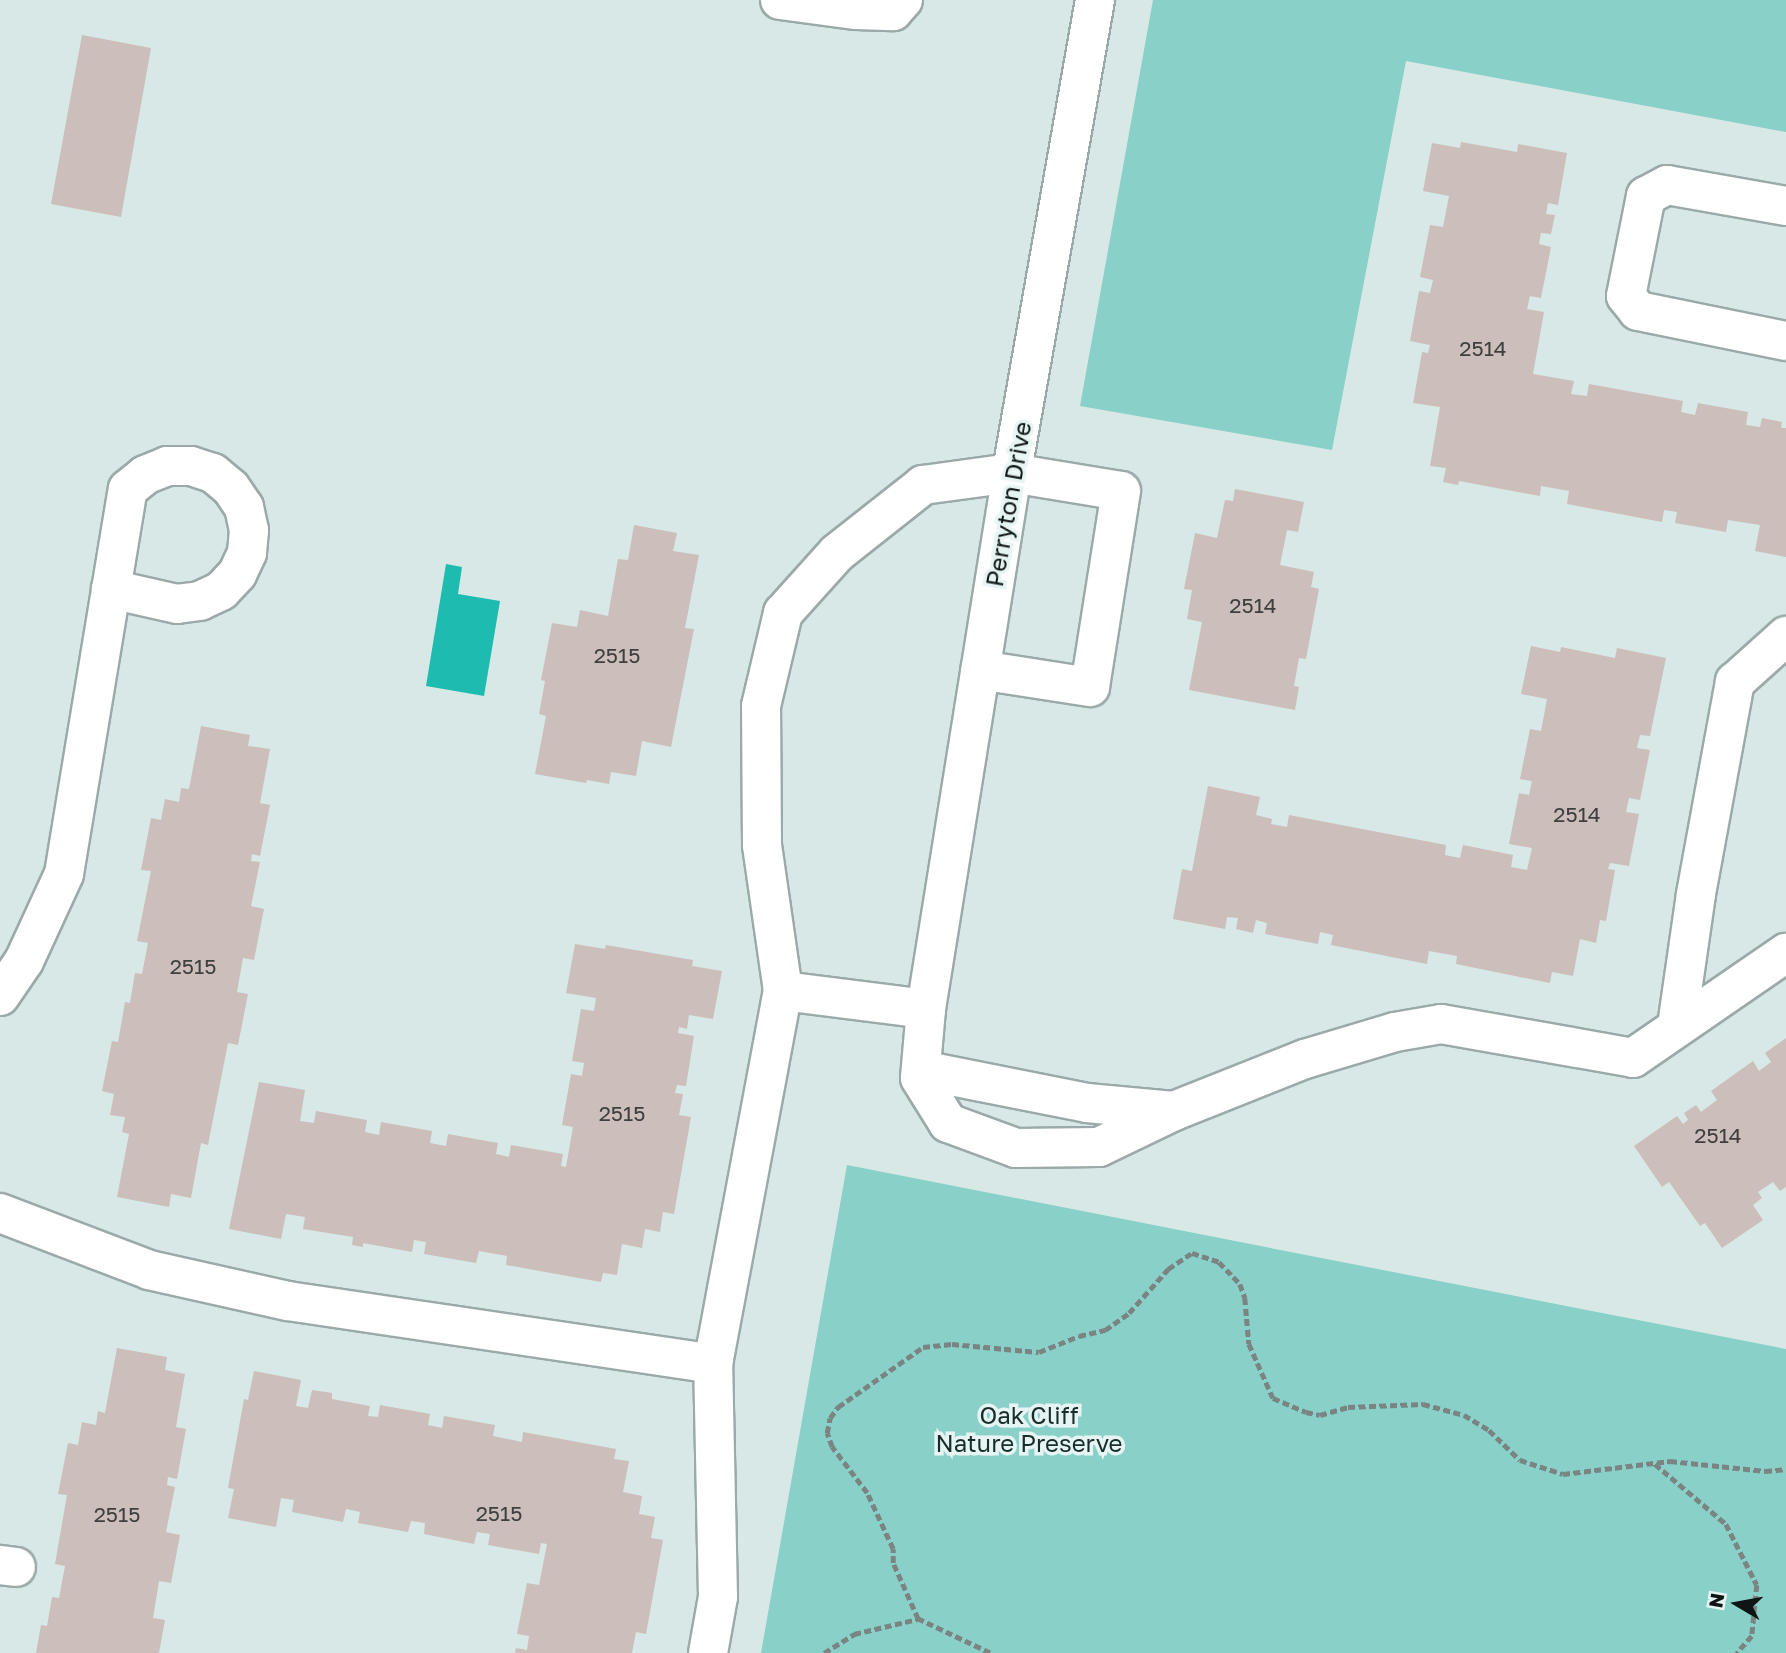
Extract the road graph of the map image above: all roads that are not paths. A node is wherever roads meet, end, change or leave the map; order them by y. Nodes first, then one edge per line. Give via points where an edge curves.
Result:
1 (780, 0) edge
2 (903, 0) edge
3 (1095, 0) edge
4 (1786, 206) edge
5 (1786, 338) edge
6 (1012, 473) junction
7 (111, 589) dead end
8 (1786, 636) edge
9 (980, 670) junction
10 (1786, 953) edge
11 (783, 991) junction
12 (0, 996) edge
13 (926, 1009) junction
14 (1677, 1027) junction
15 (921, 1070) junction
16 (1174, 1111) junction
17 (0, 1213) edge
18 (713, 1364) junction
19 (708, 1653) edge

1 - 2 street via 893,11
3 - 6 street, Perryton Drive
4 - 5 street via 1667,185 1646,197 1626,296 1638,311
6 - 9 street, Perryton Drive
6 - 9 street via 1121,491 1090,687
6 - 11 street via 923,485 836,553 783,614 761,706 762,845
7 - 12 street via 64,874 24,961
8 - 14 street via 1735,682
9 - 13 street, Perryton Drive
10 - 14 street
11 - 13 street
11 - 18 street
13 - 15 street, Perryton Drive
14 - 16 street via 1633,1058 1521,1036 1429,1026 1305,1059
15 - 16 street via 1087,1103
15 - 16 street via 920,1078 948,1123 1016,1148 1099,1147
17 - 18 street via 149,1270 288,1301
18 - 19 street via 718,1597

